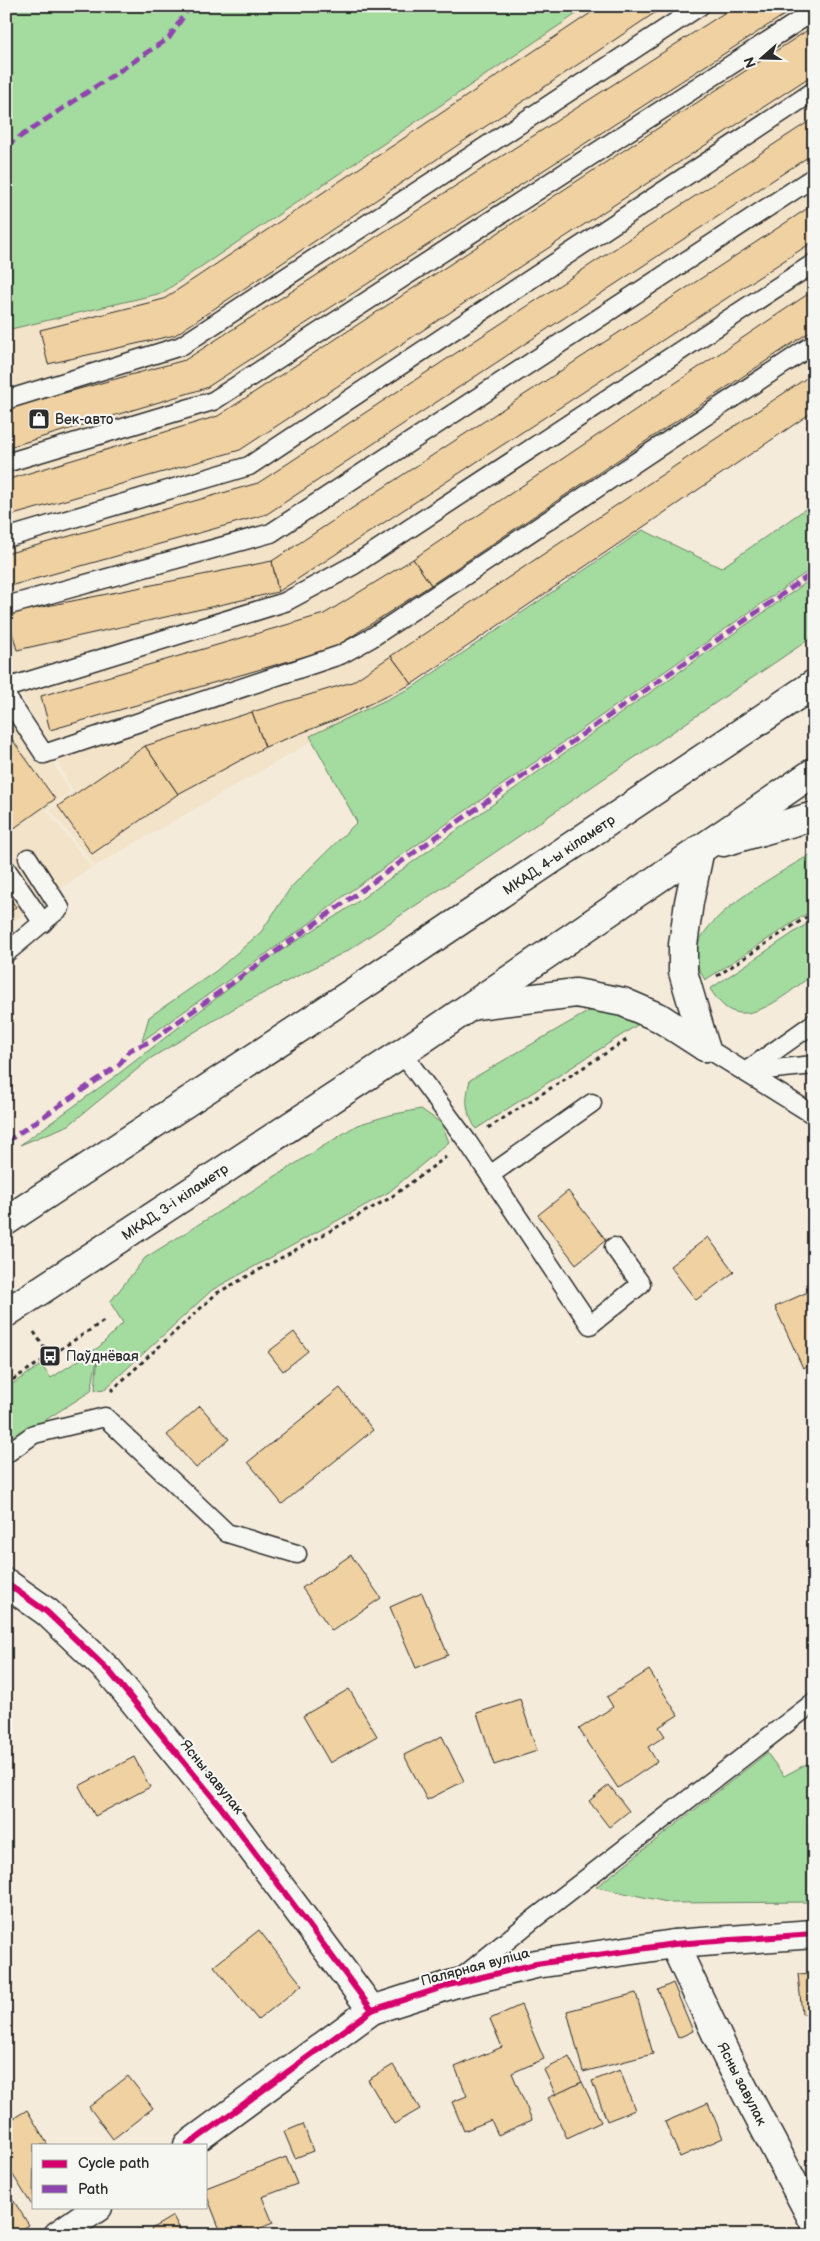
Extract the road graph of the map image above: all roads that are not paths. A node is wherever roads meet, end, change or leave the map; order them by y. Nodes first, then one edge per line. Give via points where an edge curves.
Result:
1 (700, 6) edge
2 (814, 11) edge
3 (814, 91) edge
4 (814, 177) edge
5 (814, 263) edge
6 (814, 344) edge
7 (6, 400) edge
8 (6, 463) edge
9 (6, 538) edge
10 (6, 606) edge
11 (814, 684) edge
12 (6, 688) edge
13 (6, 696) edge
14 (814, 772) edge
15 (814, 816) edge
16 (700, 849) junction
17 (28, 858) dead end
18 (6, 868) edge
19 (43, 922) junction
20 (6, 953) edge
21 (472, 1005) junction
22 (814, 1023) edge
23 (706, 1047) junction
24 (402, 1053) junction
25 (814, 1065) edge
26 (745, 1072) junction
27 (592, 1103) dead end
28 (814, 1115) edge
29 (490, 1175) junction
30 (6, 1221) edge
31 (614, 1247) dead end
32 (6, 1312) edge
33 (6, 1454) edge
34 (297, 1554) dead end
35 (6, 1584) edge
36 (814, 1702) edge
37 (814, 1934) edge
38 (674, 1944) junction
39 (454, 1984) junction
40 (372, 2010) junction
41 (189, 2144) edge
42 (97, 2208) edge
43 (814, 2222) edge
44 (58, 2235) edge

1 - 7 lane via 181,346
2 - 8 lane via 213,402
3 - 9 lane via 249,466
4 - 10 lane via 271,533
5 - 12 lane via 354,565 285,602
6 - 13 lane via 340,655 44,754
11 - 30 main road, МКАД, 4-ы кіламетр
14 - 16 main road
15 - 16 main road
16 - 21 main road
16 - 23 main road via 683,945 684,972
17 - 19 lane via 60,908
18 - 19 lane
19 - 20 lane
21 - 23 main road via 576,993 623,1002 660,1018
21 - 24 main road
22 - 26 lane
23 - 26 lane
24 - 29 lane
24 - 32 main road, МКАД, 3-і кіламетр
25 - 26 lane
26 - 28 lane
27 - 29 lane
29 - 31 lane via 590,1325 641,1284
33 - 34 lane via 34,1434 105,1416 227,1533
35 - 40 main road, Ясны завулак via 46,1612 109,1672 220,1806
36 - 39 lane
37 - 38 main road, Палярная вуліца
38 - 39 main road, Палярная вуліца via 536,1964
38 - 43 main road, Ясны завулак via 727,2057
39 - 40 main road, Палярная вуліца
40 - 41 main road, Палярная вуліца
42 - 44 main road

